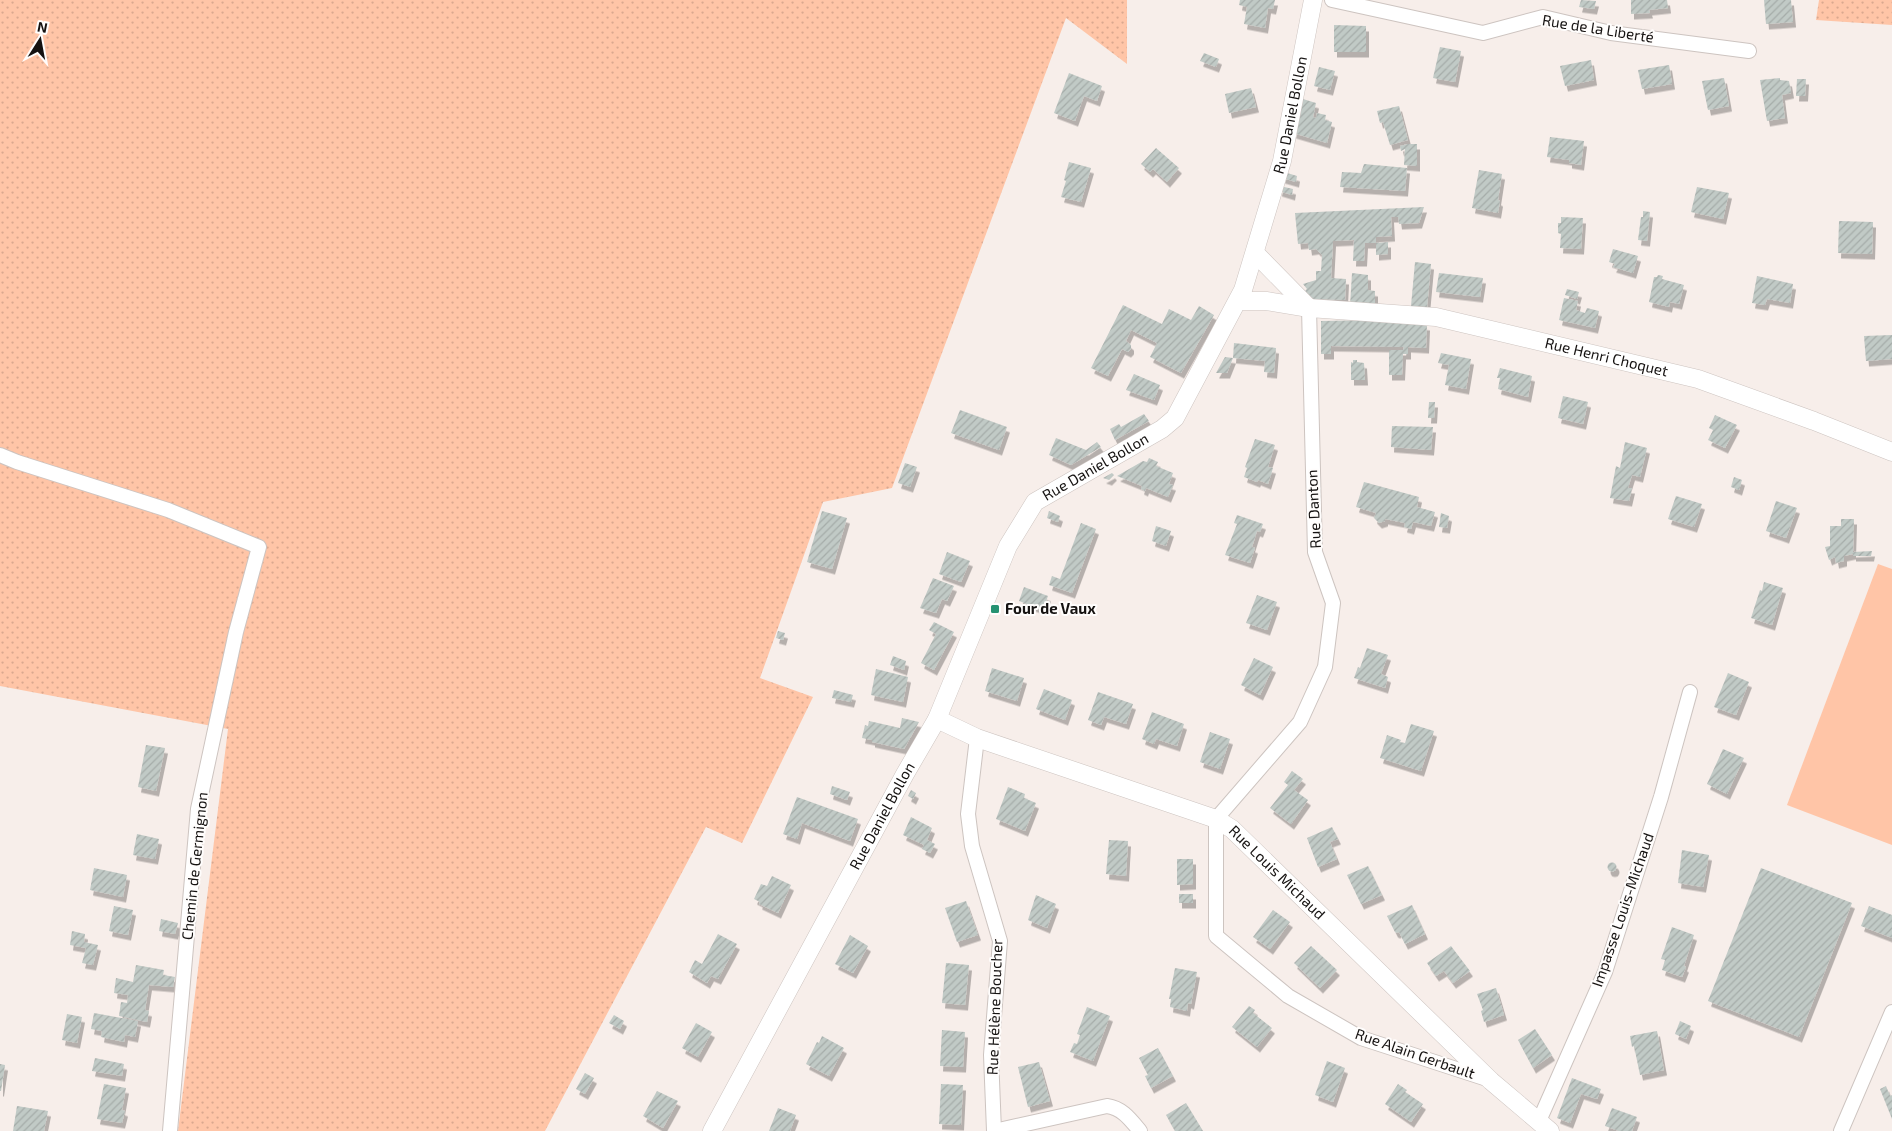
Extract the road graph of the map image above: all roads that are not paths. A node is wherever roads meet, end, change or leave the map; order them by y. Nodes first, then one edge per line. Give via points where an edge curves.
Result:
1 (1313, 0) edge
2 (1332, 0) edge
3 (1749, 51) dead end
4 (1256, 253) junction
5 (1238, 301) junction
6 (1309, 308) junction
7 (1892, 452) edge
8 (0, 455) edge
9 (1690, 692) dead end
10 (937, 719) junction
11 (977, 738) junction
12 (1216, 819) junction
13 (1892, 1012) edge
14 (1491, 1081) junction
15 (1544, 1126) edge
16 (170, 1131) edge
17 (712, 1131) edge
18 (994, 1131) edge
19 (1140, 1131) edge
20 (1841, 1131) edge

1 - 4 street, Rue Daniel Bollon via 1282,160
2 - 3 street, Rue de la Liberté via 1483,33 1543,18 1611,33
4 - 5 street, Rue Daniel Bollon
4 - 6 street
5 - 6 street, Rue Henri Choquet via 1266,301
5 - 10 street, Rue Daniel Bollon via 1176,418 1035,502 1008,546
6 - 7 street, Rue Henri Choquet via 1436,317 1698,379
6 - 12 street, Rue Danton via 1315,552 1333,603 1325,667 1300,722
8 - 16 street, Chemin de Germignon via 168,510 259,547 236,632 198,809
9 - 15 street, Impasse Louis-Michaud via 1661,797 1605,972
10 - 11 street, Rue Louis Michaud
10 - 17 street, Rue Daniel Bollon
11 - 12 street, Rue Louis Michaud
11 - 18 street, Rue Hélène Boucher via 968,814 972,846 1000,941 991,1055
12 - 14 street, Rue Louis Michaud via 1232,829
12 - 14 street, Rue Alain Gerbault via 1216,936 1288,996 1361,1038
13 - 20 street
14 - 15 street, Rue Louis Michaud
18 - 19 street via 1107,1106 1116,1107

